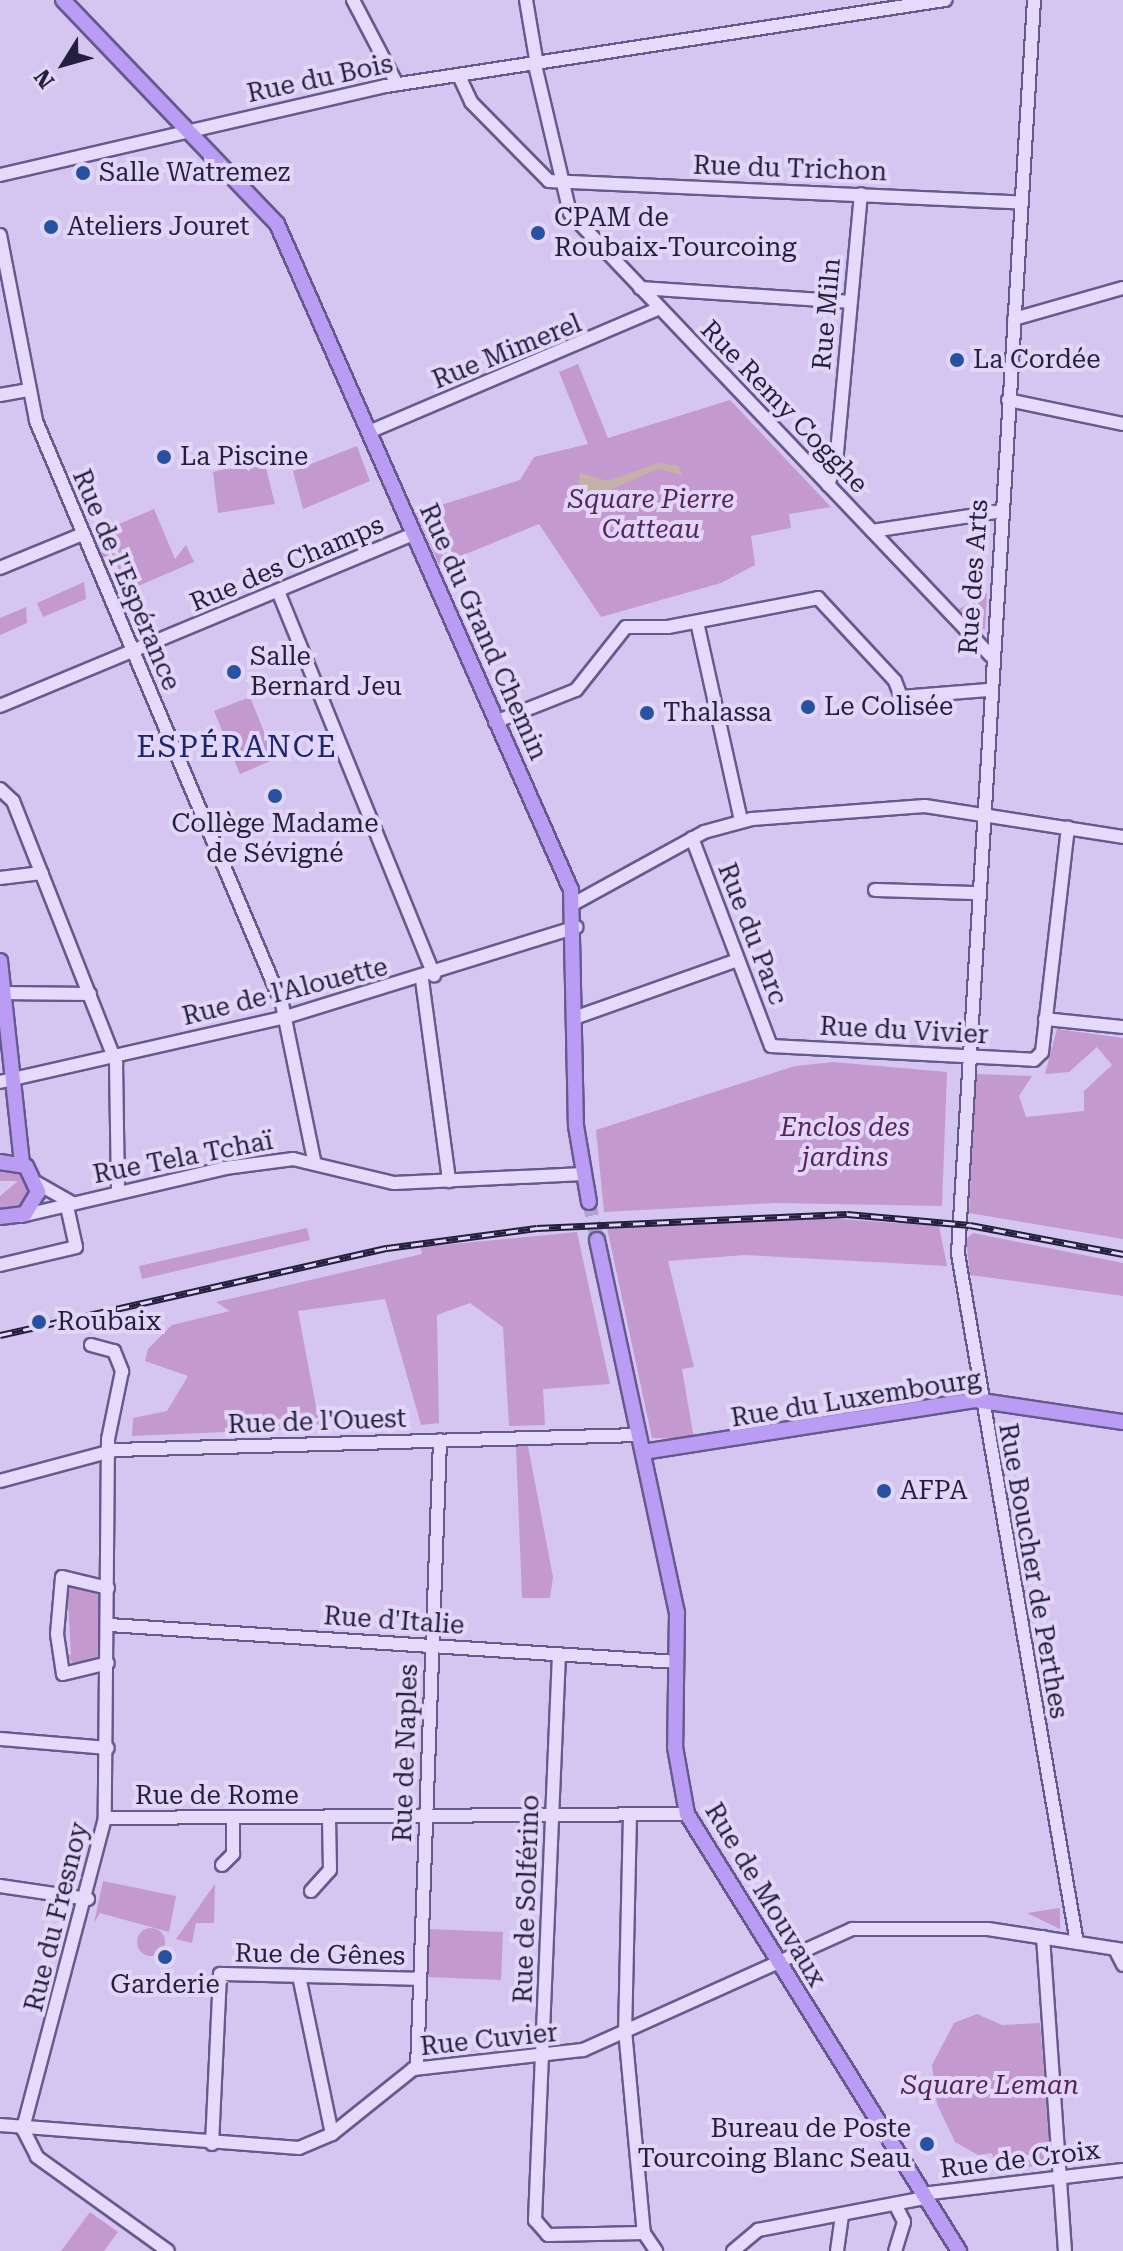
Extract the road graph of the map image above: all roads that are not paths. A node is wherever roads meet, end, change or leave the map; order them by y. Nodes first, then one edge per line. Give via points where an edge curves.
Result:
1 (63, 0) edge
2 (353, 0) edge
3 (526, 0) edge
4 (945, 0) edge
5 (1034, 0) edge
6 (536, 65) junction
7 (460, 78) junction
8 (397, 84) junction
9 (191, 129) junction
10 (0, 175) edge
11 (557, 182) junction
12 (861, 194) junction
13 (1020, 202) junction
14 (0, 235) edge
15 (640, 288) junction
16 (1123, 288) edge
17 (849, 302) junction
18 (660, 308) junction
19 (1014, 319) junction
20 (28, 390) junction
21 (0, 395) edge
22 (1008, 400) junction
23 (1123, 424) edge
24 (369, 432) junction
25 (828, 485) junction
26 (1002, 511) junction
27 (872, 531) junction
28 (83, 534) junction
29 (413, 534) junction
30 (0, 568) edge
31 (278, 591) junction
32 (697, 622) junction
33 (134, 652) junction
34 (991, 656) junction
35 (988, 690) junction
36 (0, 706) edge
37 (495, 722) junction
38 (0, 789) edge
39 (979, 813) junction
40 (741, 821) junction
41 (1068, 827) junction
42 (1123, 837) edge
43 (692, 838) junction
44 (42, 873) junction
45 (0, 878) edge
46 (875, 890) dead end
47 (975, 893) junction
48 (575, 903) junction
49 (576, 927) junction
50 (738, 960) junction
51 (0, 961) edge
52 (428, 978) junction
53 (1, 993) edge
54 (90, 994) junction
55 (286, 1017) junction
56 (574, 1018) junction
57 (1045, 1019) junction
58 (1123, 1027) edge
59 (771, 1046) joint
60 (965, 1056) junction
61 (114, 1057) junction
62 (4, 1081) edge
63 (314, 1160) junction
64 (0, 1162) edge
65 (22, 1164) junction
66 (583, 1174) junction
67 (449, 1181) junction
68 (37, 1183) junction
69 (118, 1192) junction
70 (589, 1202) tunnel mouth
71 (69, 1203) junction
72 (958, 1205) joint
73 (21, 1216) junction
74 (0, 1217) edge
75 (597, 1240) tunnel mouth
76 (0, 1265) edge
77 (91, 1345) dead end
78 (981, 1400) junction
79 (1123, 1422) edge
80 (639, 1435) junction
81 (440, 1440) junction
82 (107, 1451) junction
83 (643, 1452) junction
84 (0, 1481) edge
85 (108, 1588) junction
86 (109, 1625) junction
87 (432, 1646) junction
88 (559, 1654) junction
89 (677, 1662) junction
90 (108, 1663) junction
91 (0, 1739) edge
92 (108, 1748) junction
93 (552, 1811) junction
94 (687, 1814) junction
95 (630, 1815) junction
96 (425, 1817) junction
97 (105, 1818) junction
98 (233, 1818) junction
99 (329, 1818) junction
100 (222, 1865) dead end
101 (0, 1886) edge
102 (311, 1891) dead end
103 (88, 1899) junction
104 (1050, 1938) junction
105 (1077, 1943) junction
106 (1119, 1949) edge
107 (775, 1963) junction
108 (1123, 1965) edge
109 (299, 1976) junction
110 (419, 1979) junction
111 (625, 2030) junction
112 (542, 2057) junction
113 (417, 2068) junction
114 (0, 2125) edge
115 (23, 2129) junction
116 (332, 2134) junction
117 (212, 2144) junction
118 (1123, 2170) edge
119 (1061, 2178) junction
120 (923, 2196) junction
121 (895, 2204) junction
122 (842, 2214) junction
123 (644, 2233) junction
124 (168, 2251) edge
125 (656, 2251) edge
126 (733, 2251) edge
127 (837, 2251) edge
128 (895, 2251) edge
129 (959, 2251) edge
130 (1065, 2251) edge

1 - 9 main road, Rue du Grand Chemin
2 - 8 street
3 - 6 street, Rue Remy Cogghe
4 - 6 street, Rue du Bois
5 - 13 street, Rue des Arts
6 - 7 street, Rue du Bois
6 - 11 street, Rue Remy Cogghe
7 - 8 street, Rue du Bois
7 - 11 street via 468,100 530,169
8 - 9 street, Rue du Bois
9 - 10 street, Rue du Bois
9 - 24 main road, Rue du Grand Chemin via 277,224
11 - 12 street, Rue du Trichon
11 - 15 street, Rue Remy Cogghe via 570,213
12 - 13 street, Rue du Trichon
12 - 17 street, Rue Miln
13 - 19 street, Rue des Arts
14 - 20 street, Rue de l'Espérance
15 - 17 street
15 - 18 street, Rue Remy Cogghe
16 - 19 street
17 - 25 street, Rue Miln via 836,463
18 - 24 street, Rue Mimerel
18 - 25 street, Rue Remy Cogghe
19 - 22 street, Rue des Arts
20 - 21 street
20 - 28 street, Rue de l'Espérance
22 - 23 street
22 - 26 street, Rue des Arts
24 - 29 main road, Rue du Grand Chemin
25 - 27 street, Rue Remy Cogghe
26 - 27 street
26 - 34 street, Rue des Arts
27 - 34 street, Rue Remy Cogghe
28 - 30 street
28 - 33 street, Rue de l'Espérance
29 - 31 street, Rue des Champs
29 - 37 main road, Rue du Grand Chemin
31 - 33 street, Rue des Champs
31 - 52 street
32 - 35 street via 818,598 895,681 901,697
32 - 37 street via 626,627 576,690
32 - 40 street
33 - 36 street, Rue des Champs
33 - 55 street, Rue de l'Espérance
34 - 35 street, Rue des Arts
35 - 39 street, Rue des Arts
37 - 48 main road, Rue du Grand Chemin
38 - 44 street via 10,795
39 - 40 street via 909,805
39 - 41 street
39 - 47 street, Rue des Arts
40 - 43 street
41 - 42 street
41 - 57 street
43 - 48 street
43 - 50 street, Rue du Parc
44 - 45 street
44 - 54 street
46 - 47 street
47 - 60 street, Rue des Arts
48 - 49 main road, Rue du Grand Chemin
49 - 52 street, Rue de l'Alouette
49 - 56 main road, Rue du Grand Chemin
50 - 56 street
50 - 59 street, Rue du Parc
51 - 53 main road
52 - 55 street, Rue de l'Alouette
52 - 67 street
53 - 54 street
53 - 62 main road
54 - 61 street
55 - 61 street, Rue de l'Alouette
55 - 63 street, Rue de l'Espérance
56 - 66 main road, Rue du Grand Chemin
57 - 58 street
57 - 60 street, Rue du Vivier via 1034,1060
59 - 60 street, Rue du Vivier
60 - 72 street, Rue des Arts
61 - 62 street, Rue de l'Alouette
61 - 69 street
62 - 65 main road
63 - 67 street, Rue Tela Tchaï via 388,1183
63 - 69 street, Rue Tela Tchaï via 232,1166
64 - 65 main road
65 - 68 main road
66 - 67 street, Rue Tela Tchaï
66 - 70 main road, Rue du Grand Chemin
68 - 71 street, Rue Tela Tchaï
68 - 73 main road via 36,1200
69 - 71 street, Rue Tela Tchaï
71 - 73 street, Rue Tela Tchaï
71 - 76 street via 76,1247
72 - 78 street, Rue Boucher de Perthes via 958,1269
73 - 74 main road
75 - 80 main road, Rue de Mouvaux
77 - 82 street, Rue du Fresnoy via 111,1349 122,1365
78 - 79 main road, Rue du Luxembourg
78 - 83 main road, Rue du Luxembourg
78 - 105 street, Rue Boucher de Perthes
80 - 81 street, Rue de l'Ouest
80 - 83 main road, Rue de Mouvaux
81 - 82 street, Rue de l'Ouest
81 - 87 street, Rue de Naples
82 - 84 street, Rue de l'Ouest
82 - 85 street, Rue du Fresnoy
83 - 89 main road, Rue de Mouvaux via 676,1603
85 - 86 street, Rue du Fresnoy
85 - 90 street via 62,1577 57,1634 63,1674
86 - 87 street, Rue d'Italie
86 - 90 street, Rue du Fresnoy
87 - 88 street, Rue d'Italie
87 - 96 street, Rue de Naples
88 - 89 street, Rue d'Italie
88 - 93 street, Rue de Solférino
89 - 94 main road, Rue de Mouvaux via 675,1755
90 - 92 street, Rue du Fresnoy
91 - 92 street
92 - 97 street, Rue du Fresnoy
93 - 95 street, Rue de Rome
93 - 96 street, Rue de Rome
93 - 112 street, Rue de Solférino
94 - 95 street, Rue de Rome
94 - 107 main road, Rue de Mouvaux
95 - 111 street
96 - 99 street, Rue de Rome
96 - 110 street, Rue de Naples
97 - 98 street, Rue de Rome
97 - 103 street, Rue du Fresnoy
98 - 99 street, Rue de Rome
98 - 100 street via 233,1854
99 - 102 street, Rue de Rome via 330,1870
101 - 103 street
103 - 115 street, Rue du Fresnoy
104 - 105 street, Rue Cuvier
104 - 107 street, Rue Cuvier via 869,1926 821,1938
104 - 119 street
105 - 106 street, Rue Cuvier
106 - 108 street
107 - 111 street, Rue Cuvier
107 - 120 main road, Rue de Mouvaux
109 - 110 street, Rue de Gênes
109 - 116 street
109 - 117 street, Rue de Gênes via 220,1974
110 - 113 street, Rue de Naples
111 - 112 street, Rue Cuvier via 583,2050
111 - 123 street
112 - 113 street, Rue Cuvier
112 - 123 street, Rue de Solférino via 539,2230
113 - 116 street, Rue Cuvier
114 - 115 street, Rue Cuvier
115 - 117 street, Rue Cuvier
115 - 124 street via 37,2157
116 - 117 street, Rue Cuvier via 290,2149
118 - 119 street, Rue de Croix
119 - 120 street, Rue de Croix
119 - 130 street
120 - 121 street, Rue de Croix
120 - 129 main road, Rue de Mouvaux
121 - 122 street, Rue de Croix
121 - 128 street via 904,2222
122 - 126 street, Rue de Croix via 758,2230
122 - 127 street
123 - 125 street

